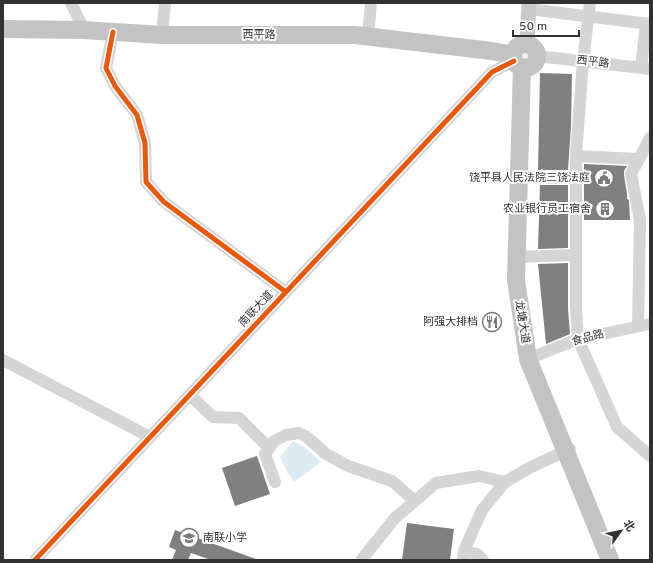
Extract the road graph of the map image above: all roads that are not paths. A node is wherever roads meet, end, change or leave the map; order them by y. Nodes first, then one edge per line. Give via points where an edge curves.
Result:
1 (71, 3) edge
2 (165, 3) edge
3 (371, 3) edge
4 (590, 3) edge
5 (528, 6) edge
6 (588, 17) junction
7 (648, 24) edge
8 (3, 29) edge
9 (84, 30) junction
10 (113, 32) junction
11 (162, 35) junction
12 (368, 36) junction
13 (523, 58) junction
14 (583, 61) junction
15 (646, 68) edge
16 (650, 138) edge
17 (576, 156) junction
18 (638, 159) junction
19 (521, 177) junction
20 (576, 178) junction
21 (645, 219) edge
22 (576, 255) junction
23 (518, 257) junction
24 (286, 292) junction
25 (644, 325) edge
26 (578, 339) junction
27 (530, 358) junction
28 (3, 360) edge
29 (190, 394) junction
30 (150, 437) junction
31 (269, 448) junction
32 (568, 450) junction
33 (650, 456) edge
34 (275, 482) dead end
35 (505, 482) junction
36 (415, 501) junction
37 (464, 556) edge
38 (362, 559) edge
39 (35, 560) edge
40 (483, 560) edge
41 (610, 560) edge
42 (615, 560) edge

1 - 9 street
2 - 11 street
3 - 12 street
4 - 6 street
5 - 6 street
5 - 13 main road
6 - 7 street
6 - 14 street
7 - 15 street
8 - 9 highway, 西平路
9 - 10 highway, 西平路
10 - 11 highway, 西平路
10 - 24 street via 106,68 115,86 137,114 145,143 146,182 164,202
11 - 12 highway, 西平路
12 - 13 highway, 西平路 via 492,51
13 - 14 street, 西平路
13 - 19 highway, 龙塘大道
13 - 24 street, 南联大道 via 492,72
14 - 15 street, 西平路
14 - 17 street
16 - 18 street
17 - 18 street
17 - 20 street
18 - 21 street via 631,174
19 - 20 street
19 - 23 highway, 龙塘大道
20 - 22 street
21 - 25 street
22 - 23 street
22 - 26 street
23 - 27 highway, 龙塘大道
24 - 29 street, 南联大道
25 - 26 street, 食品路
26 - 27 street, 食品路
26 - 33 street via 617,427
27 - 32 highway, 龙塘大道
28 - 30 street
29 - 30 street, 南联大道
29 - 31 street via 213,417 239,418
30 - 39 street, 南联大道
31 - 34 street via 265,454
31 - 36 street via 274,441 286,435 299,433 308,437 326,454 348,466 392,481
32 - 35 street
32 - 41 highway, 龙塘大道
32 - 42 highway, 龙塘大道
35 - 36 street via 479,476 436,483
35 - 37 street via 482,510
36 - 38 street via 395,518
37 - 40 street via 477,554

